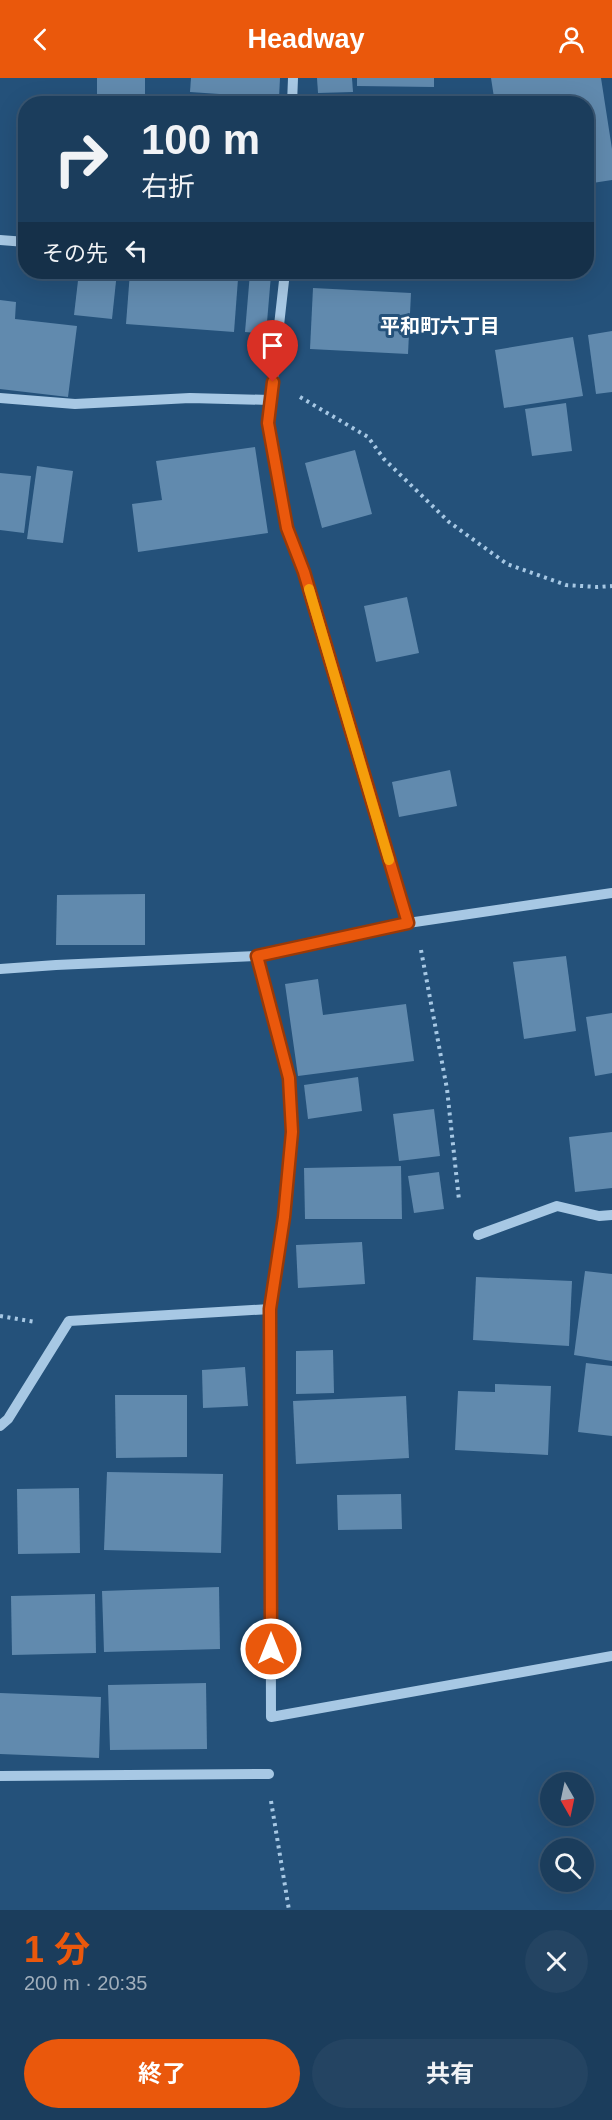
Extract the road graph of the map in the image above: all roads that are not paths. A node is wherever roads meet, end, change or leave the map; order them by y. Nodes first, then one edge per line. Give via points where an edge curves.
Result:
1 (294, 78) edge
2 (293, 96) edge
3 (0, 240) edge
4 (18, 241) edge
5 (284, 279) edge
6 (0, 398) edge
7 (270, 400) junction
8 (612, 893) edge
9 (412, 923) junction
10 (257, 956) junction
11 (0, 969) edge
12 (612, 1215) edge
13 (478, 1235) dead end
14 (270, 1309) junction
15 (0, 1426) edge
16 (612, 1656) edge
17 (269, 1774) road end
18 (0, 1776) edge

1 - 2 street
3 - 4 street
5 - 7 street
6 - 7 street via 75,404 190,398
7 - 9 street via 268,423 287,528
8 - 9 street
9 - 10 street
10 - 11 street
10 - 14 street via 289,1078 292,1132
12 - 13 street via 599,1216 557,1206
14 - 15 street via 69,1321
14 - 16 street via 271,1717
17 - 18 street

